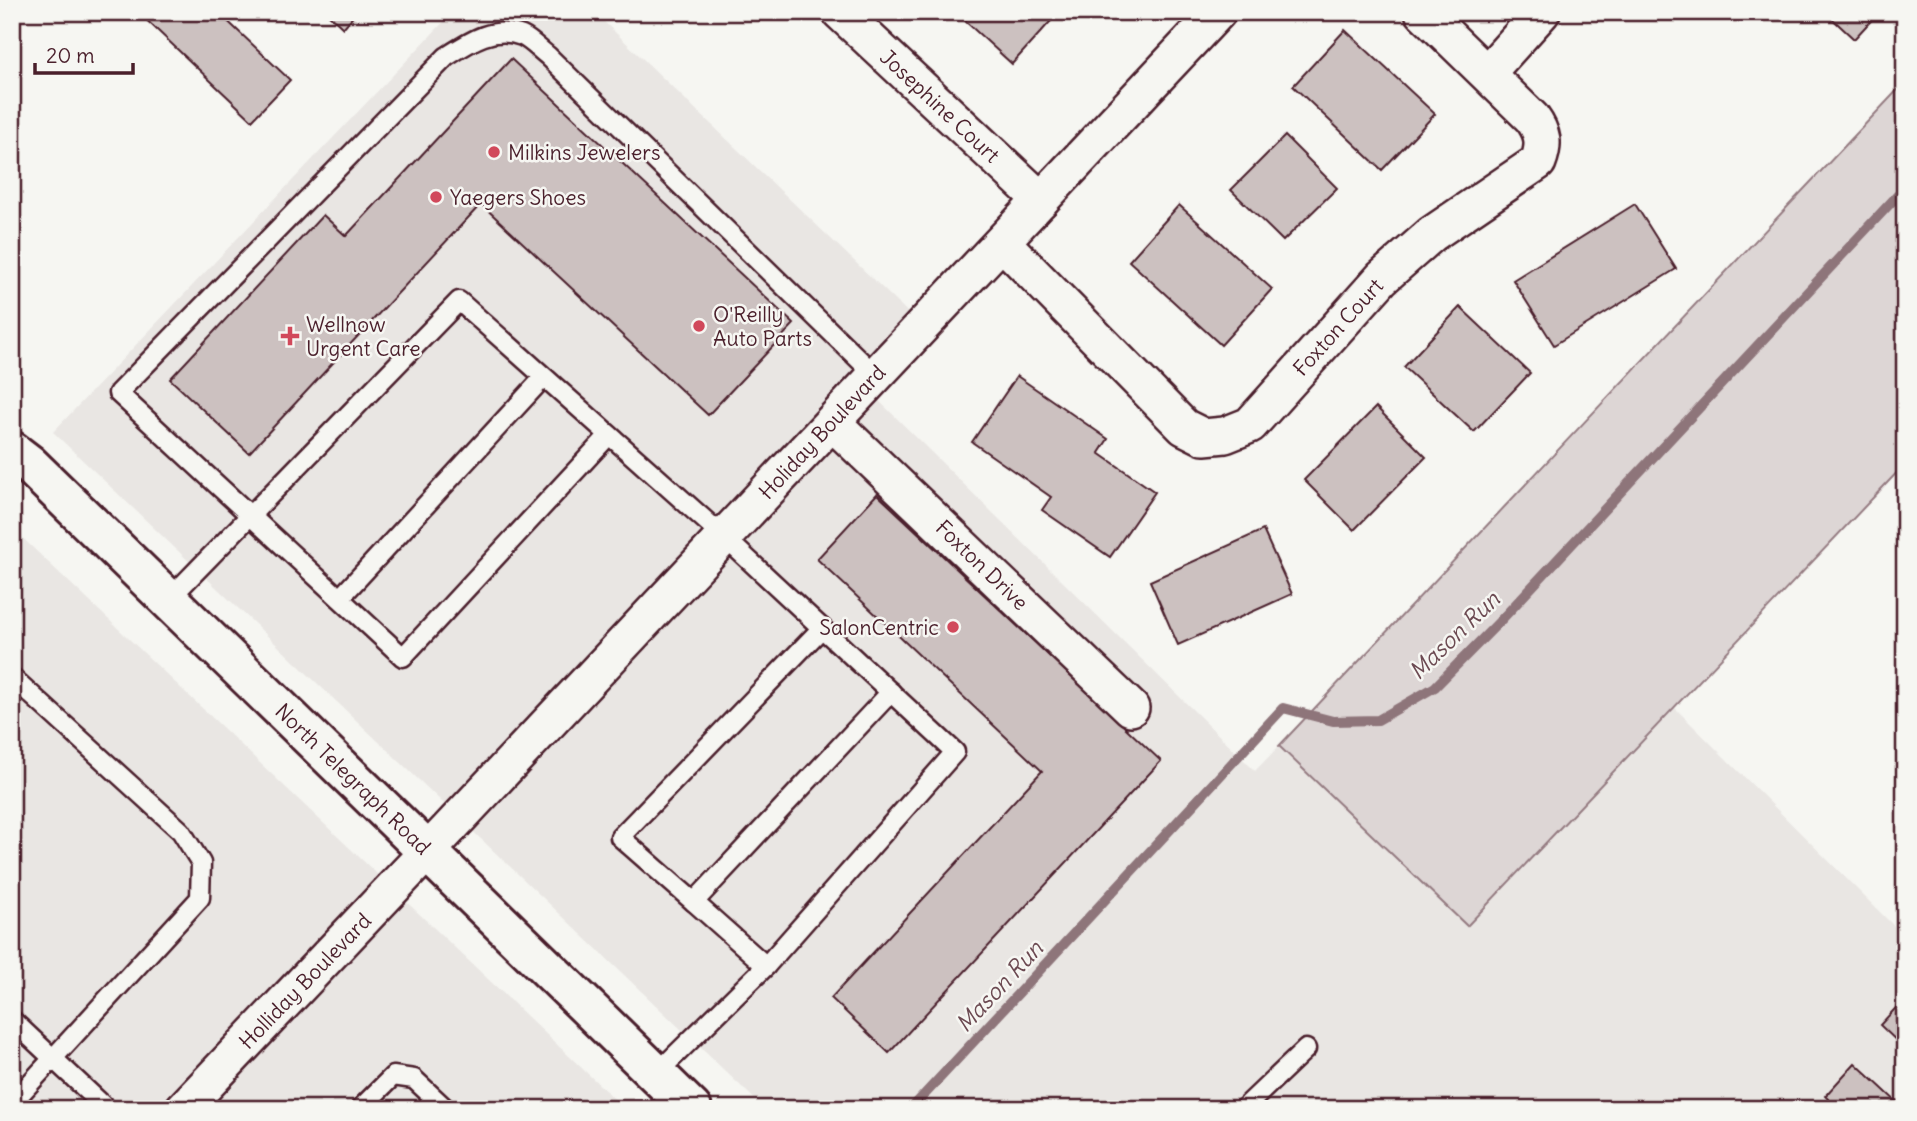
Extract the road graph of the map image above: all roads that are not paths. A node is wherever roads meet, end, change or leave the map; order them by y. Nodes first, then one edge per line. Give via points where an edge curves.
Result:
1 (840, 12) edge
2 (1217, 12) edge
3 (1423, 12) edge
4 (1542, 12) edge
5 (1486, 73) junction
6 (1041, 200) junction
7 (1002, 242) junction
8 (876, 376) junction
9 (544, 377) junction
10 (832, 422) junction
11 (609, 435) junction
12 (12, 451) edge
13 (251, 515) junction
14 (724, 537) junction
15 (340, 598) junction
16 (168, 600) junction
17 (821, 628) junction
18 (12, 677) edge
19 (891, 692) junction
20 (1131, 708) dead end
21 (427, 852) junction
22 (694, 902) junction
23 (766, 966) junction
24 (12, 1020) edge
25 (1306, 1049) dead end
26 (54, 1059) junction
27 (656, 1074) junction
28 (12, 1103) edge
29 (107, 1109) edge
30 (183, 1109) edge
31 (360, 1109) edge
32 (446, 1109) edge
33 (692, 1109) edge
34 (1243, 1109) edge

1 - 6 street, Josephine Court
2 - 6 street, Holiday Boulevard
3 - 5 street, Foxton Court
4 - 5 street
5 - 7 street, Foxton Court via 1541,131 1544,148 1538,162 1402,259 1250,425 1225,435 1203,437 1184,427
6 - 7 street, Holiday Boulevard
7 - 8 street, Holiday Boulevard
8 - 10 street, Holiday Boulevard
8 - 13 lane via 548,56 523,36 504,32 477,37 446,57 118,393
9 - 11 lane
9 - 13 lane via 458,301
9 - 15 lane
10 - 14 street, Holiday Boulevard
10 - 20 street, Foxton Drive
11 - 14 lane
11 - 15 lane via 403,657
12 - 16 main road, North Telegraph Road
13 - 15 lane
13 - 16 lane
14 - 17 lane
14 - 21 street, Holiday Boulevard
16 - 21 main road, North Telegraph Road
17 - 19 lane
17 - 22 lane via 620,837
18 - 26 lane via 181,831 201,863 200,898
19 - 22 lane
19 - 23 lane via 955,752
21 - 27 main road, North Telegraph Road
21 - 30 street, Holliday Boulevard
22 - 23 lane
23 - 27 lane
24 - 26 lane
25 - 34 lane
26 - 28 lane
26 - 29 lane
27 - 33 main road, North Telegraph Road
31 - 32 lane via 393,1076 414,1079

